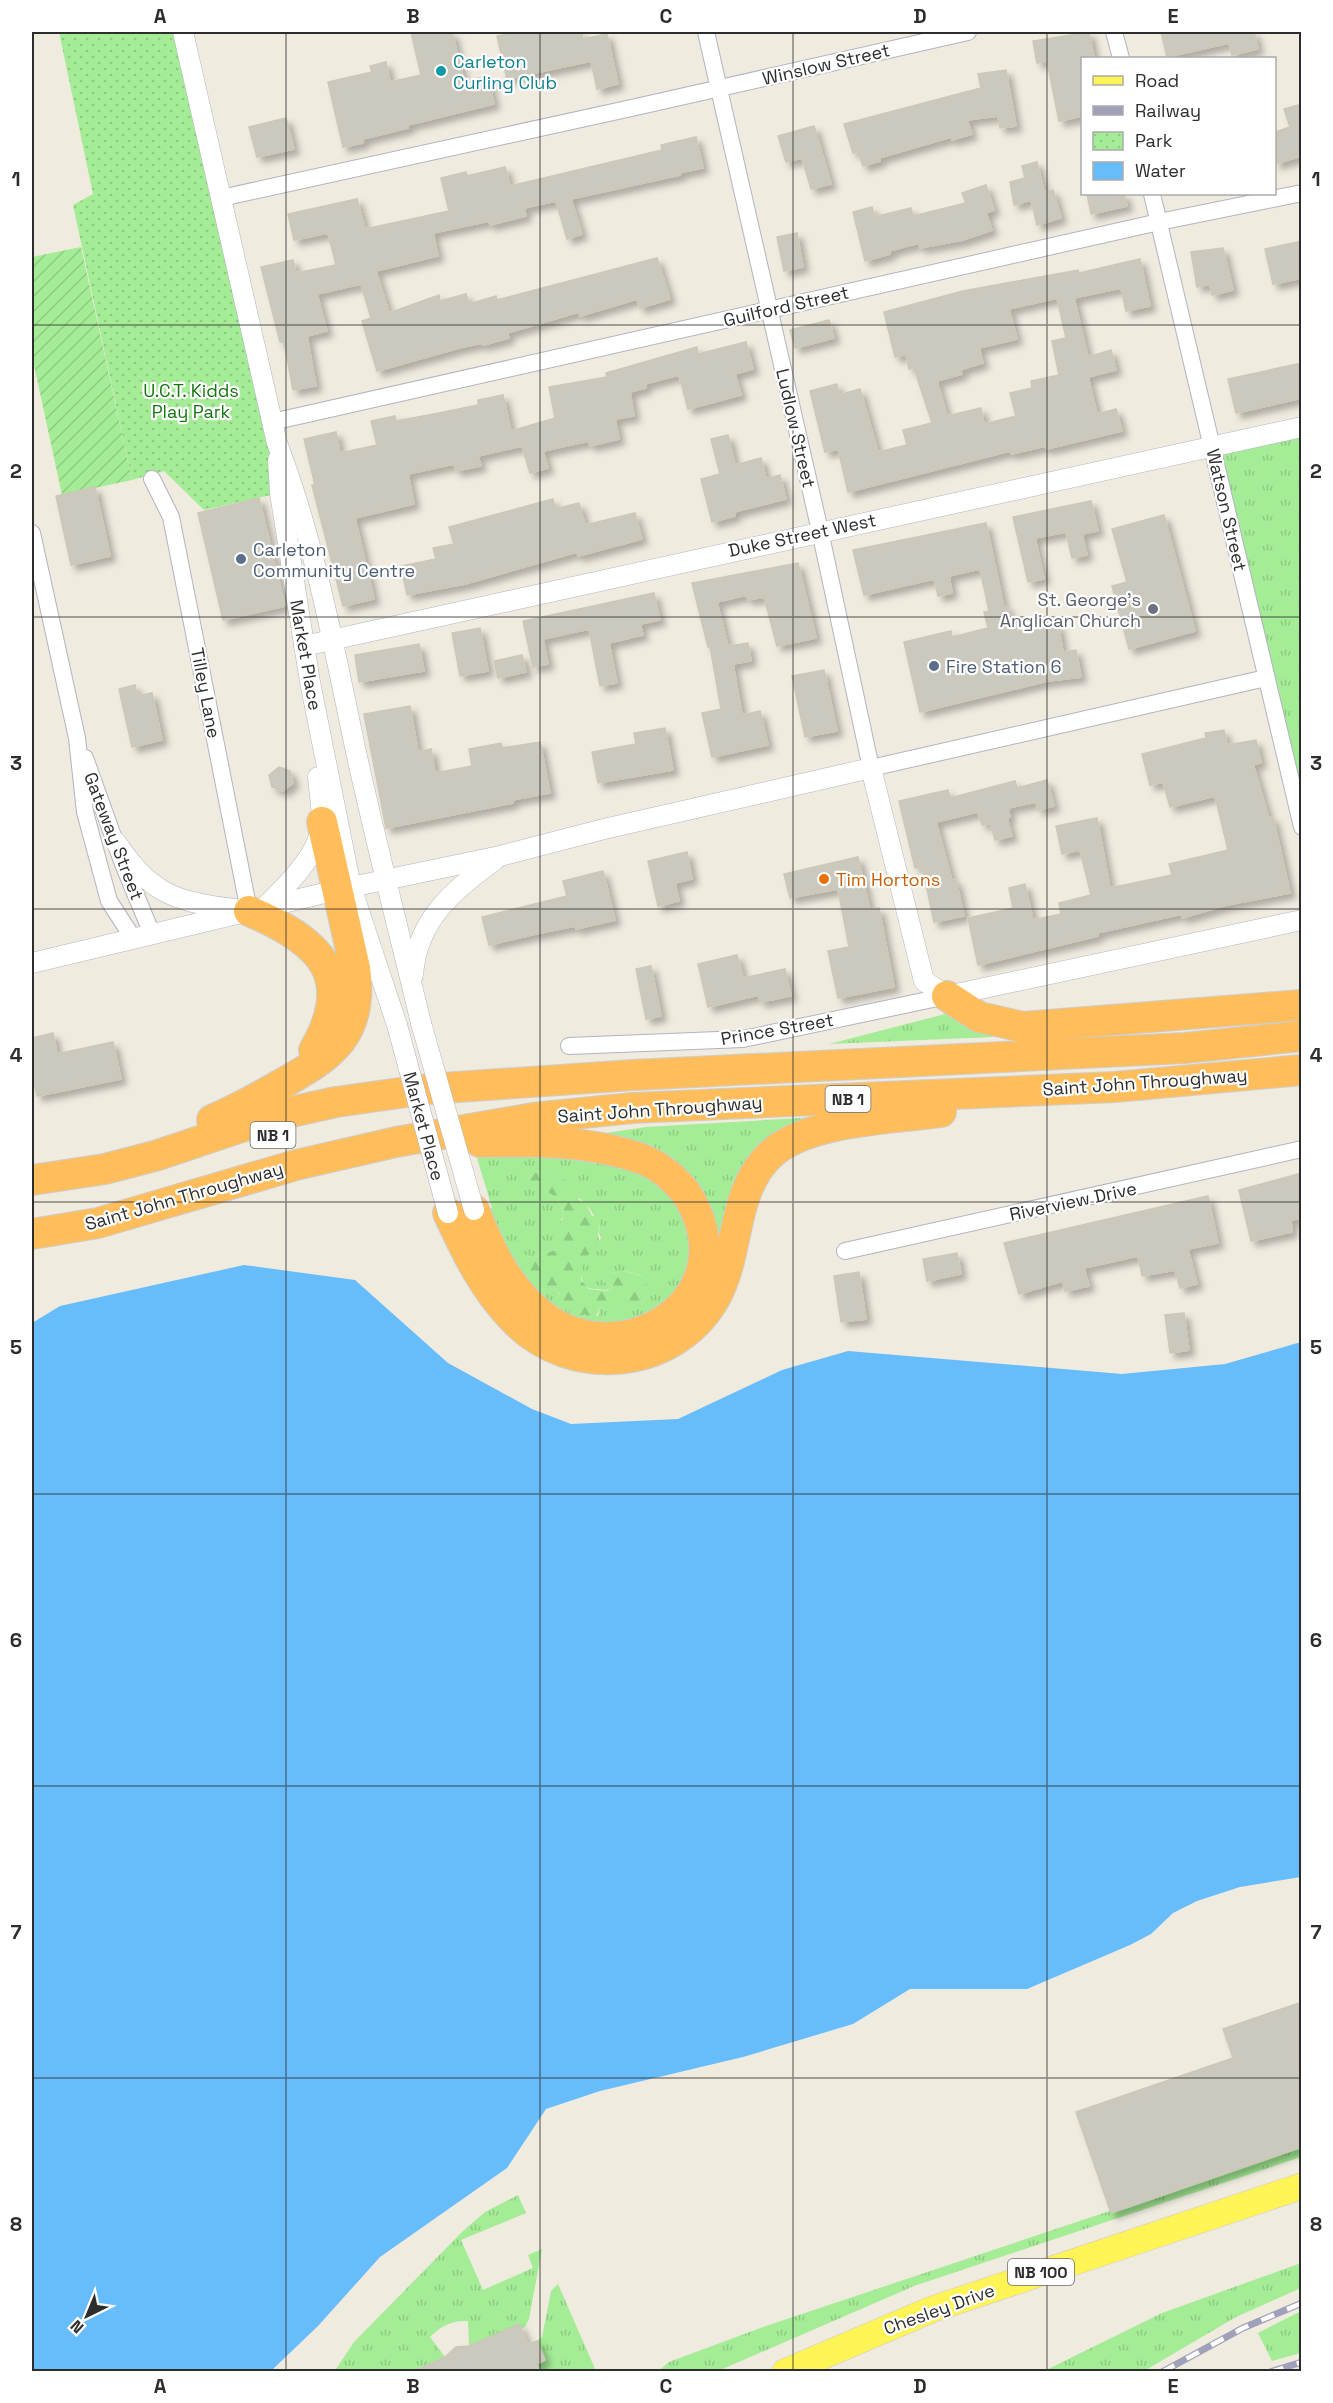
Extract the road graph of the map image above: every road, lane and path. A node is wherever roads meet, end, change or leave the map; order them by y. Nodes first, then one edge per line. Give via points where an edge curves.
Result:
1 (183, 32) edge
2 (706, 32) edge
3 (968, 32) edge
4 (1114, 32) edge
5 (1121, 57) edge
6 (720, 88) junction
7 (1302, 193) edge
8 (1152, 195) edge
9 (221, 198) junction
10 (1159, 222) junction
11 (768, 310) junction
12 (272, 422) junction
13 (1302, 427) edge
14 (277, 442) junction
15 (1212, 446) junction
16 (152, 479) dead end
17 (820, 531) junction
18 (32, 533) edge
19 (332, 640) junction
20 (304, 646) junction
21 (1266, 678) junction
22 (310, 682) junction
23 (77, 738) junction
24 (871, 768) junction
25 (322, 822) junction
26 (1302, 827) edge
27 (116, 842) junction
28 (500, 856) junction
29 (384, 879) junction
30 (344, 888) junction
31 (257, 909) junction
32 (1302, 920) edge
33 (143, 936) junction
34 (32, 963) edge
35 (412, 986) junction
36 (947, 996) junction
37 (1302, 1005) edge
38 (1302, 1036) edge
39 (569, 1046) dead end
40 (1302, 1070) edge
41 (293, 1078) junction
42 (518, 1082) junction
43 (1115, 1087) junction
44 (396, 1142) junction
45 (1302, 1149) edge
46 (32, 1172) edge
47 (32, 1180) edge
48 (32, 1198) edge
49 (461, 1212) junction
50 (32, 1234) edge
51 (845, 1251) dead end
52 (1302, 2186) edge
53 (785, 2372) edge

1 - 9 street
2 - 6 street, Ludlow Street
3 - 6 street, Winslow Street
4 - 5 street
6 - 9 street, Winslow Street
6 - 11 street, Ludlow Street
7 - 10 street, Guilford Street
8 - 10 street, Watson Street
9 - 12 street
10 - 11 street, Guilford Street
10 - 15 street, Watson Street
11 - 12 street, Guilford Street
11 - 17 street, Ludlow Street
12 - 14 street
13 - 15 street, Duke Street West
14 - 19 street, Market Place via 296,492
14 - 20 street, Market Place via 280,493
15 - 17 street, Duke Street West
15 - 21 street, Watson Street
16 - 31 street, Tilley Lane via 171,517
17 - 19 street, Duke Street West
17 - 24 street, Ludlow Street
18 - 23 street, Gateway Street
19 - 20 street, Duke Street West
19 - 29 street, Market Place
20 - 22 street, Market Place
21 - 24 street
21 - 26 street, Watson Street
22 - 25 street
22 - 30 street, Market Place
23 - 27 street, Gateway Street
23 - 33 street, Gateway Street via 85,812 107,893
24 - 28 street
24 - 36 street via 924,981
25 - 30 highway
25 - 31 street via 304,863
27 - 31 street via 133,868 174,898
27 - 33 street, Gateway Street
28 - 29 street
28 - 35 street via 457,888 432,915 416,951
29 - 30 street
29 - 35 street, Market Place
30 - 31 street
30 - 41 highway via 358,992 355,1013 336,1047
30 - 49 street, Market Place, bridge via 397,1025
31 - 33 street
31 - 41 highway via 306,941 330,976 334,996 331,1014 313,1053
32 - 36 street
33 - 34 street
35 - 49 street, Market Place, bridge
36 - 37 highway via 979,1017 1023,1027
36 - 39 street, Prince Street via 744,1039
38 - 42 highway, Saint John Throughway / NB 1 via 1185,1048
40 - 43 highway, Saint John Throughway / NB 1
41 - 46 highway via 173,1137 124,1153
42 - 47 highway, Saint John Throughway / NB 1 via 336,1102 277,1115 105,1169
42 - 48 highway, Saint John Throughway / NB 1 via 334,1119 159,1173 109,1186
43 - 44 highway, Saint John Throughway / NB 1 via 632,1108 533,1118
43 - 49 highway via 844,1125 790,1139 757,1168 739,1213 716,1298 698,1323 656,1352 628,1359 571,1354 541,1341 515,1321 474,1269
44 - 49 highway via 539,1141 589,1145 644,1160 687,1192 700,1217 706,1243 691,1294 675,1312 655,1328 629,1337 604,1338 582,1335 536,1311
44 - 50 highway, Saint John Throughway / NB 1 via 296,1165 98,1223
45 - 51 street, Riverview Drive
52 - 53 main road, Chesley Drive / NB 100 via 933,2309

